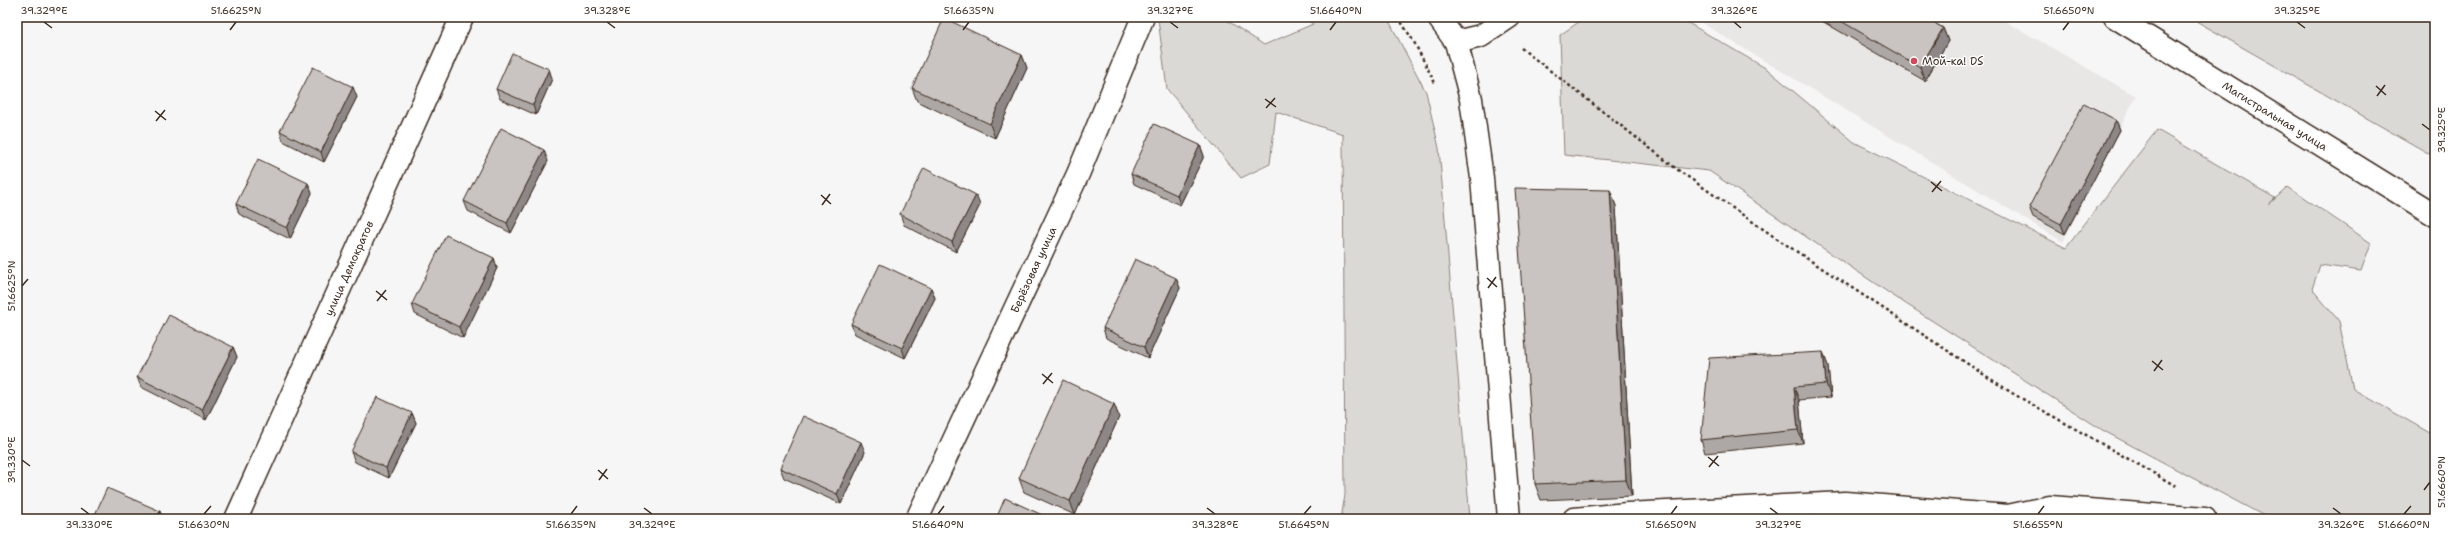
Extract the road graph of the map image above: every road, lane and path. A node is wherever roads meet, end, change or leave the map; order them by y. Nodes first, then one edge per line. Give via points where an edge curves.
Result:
1 (462, 17) edge
2 (1143, 17) edge
3 (1438, 17) edge
4 (1509, 17) edge
5 (2115, 17) edge
6 (1456, 42) junction
7 (1521, 48) dead end
8 (2435, 215) edge
9 (2178, 487) dead end
10 (236, 519) edge
11 (917, 519) edge
12 (1509, 519) edge
13 (1574, 519) edge
14 (2205, 519) edge

1 - 10 street, улица Демократов
2 - 11 street, Берёзовая улица via 1078,174
3 - 6 street
4 - 6 street via 1481,36
5 - 8 street, Магистральная улица
6 - 12 street via 1471,99 1482,178
7 - 9 path via 1678,170 1776,238 2012,392
13 - 14 street via 1845,503 2008,516 2050,507

